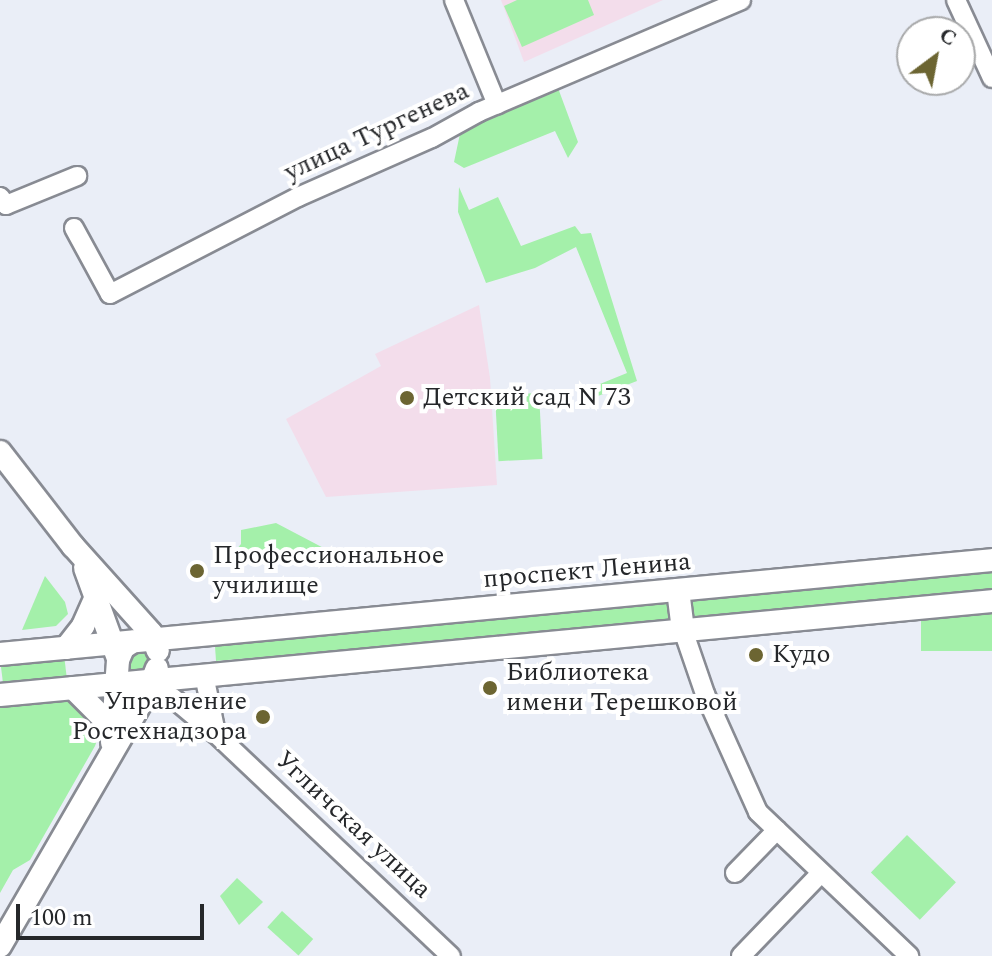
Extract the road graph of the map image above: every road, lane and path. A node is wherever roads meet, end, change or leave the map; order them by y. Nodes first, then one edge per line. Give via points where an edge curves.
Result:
1 (454, 0) edge
2 (741, 0) edge
3 (956, 0) edge
4 (992, 78) edge
5 (497, 105) junction
6 (77, 176) dead end
7 (0, 197) edge
8 (74, 228) dead end
9 (0, 452) edge
10 (73, 546) junction
11 (992, 560) edge
12 (678, 590) junction
13 (97, 594) junction
14 (992, 601) edge
15 (683, 630) junction
16 (66, 648) junction
17 (0, 654) edge
18 (140, 666) junction
19 (204, 675) junction
20 (73, 688) junction
21 (0, 695) edge
22 (123, 725) junction
23 (217, 735) junction
24 (777, 830) junction
25 (735, 873) dead end
26 (821, 873) junction
27 (0, 946) edge
28 (451, 956) edge
29 (741, 956) edge
30 (909, 956) edge

1 - 5 street
2 - 5 street, улица Тургенева
3 - 4 street
5 - 8 street, улица Тургенева via 298,197 110,294
6 - 7 street via 6,205
9 - 10 main road, Угличская улица
10 - 13 main road, Угличская улица
10 - 18 main road, Угличская улица
11 - 12 main road, проспект Ленина
12 - 15 main road
12 - 18 main road, проспект Ленина
13 - 16 main road
13 - 18 main road, Угличская улица
14 - 15 main road, проспект Ленина
15 - 19 main road, проспект Ленина
15 - 24 street via 754,805
16 - 17 main road, проспект Ленина
16 - 18 main road, проспект Ленина
18 - 19 main road, проспект Ленина
18 - 20 main road, проспект Ленина
18 - 22 main road
18 - 22 main road
18 - 23 street, Угличская улица
19 - 23 street
20 - 21 main road, проспект Ленина
20 - 22 main road
22 - 27 main road
23 - 28 street, Угличская улица
24 - 25 street
24 - 26 street
26 - 29 street
26 - 30 street

